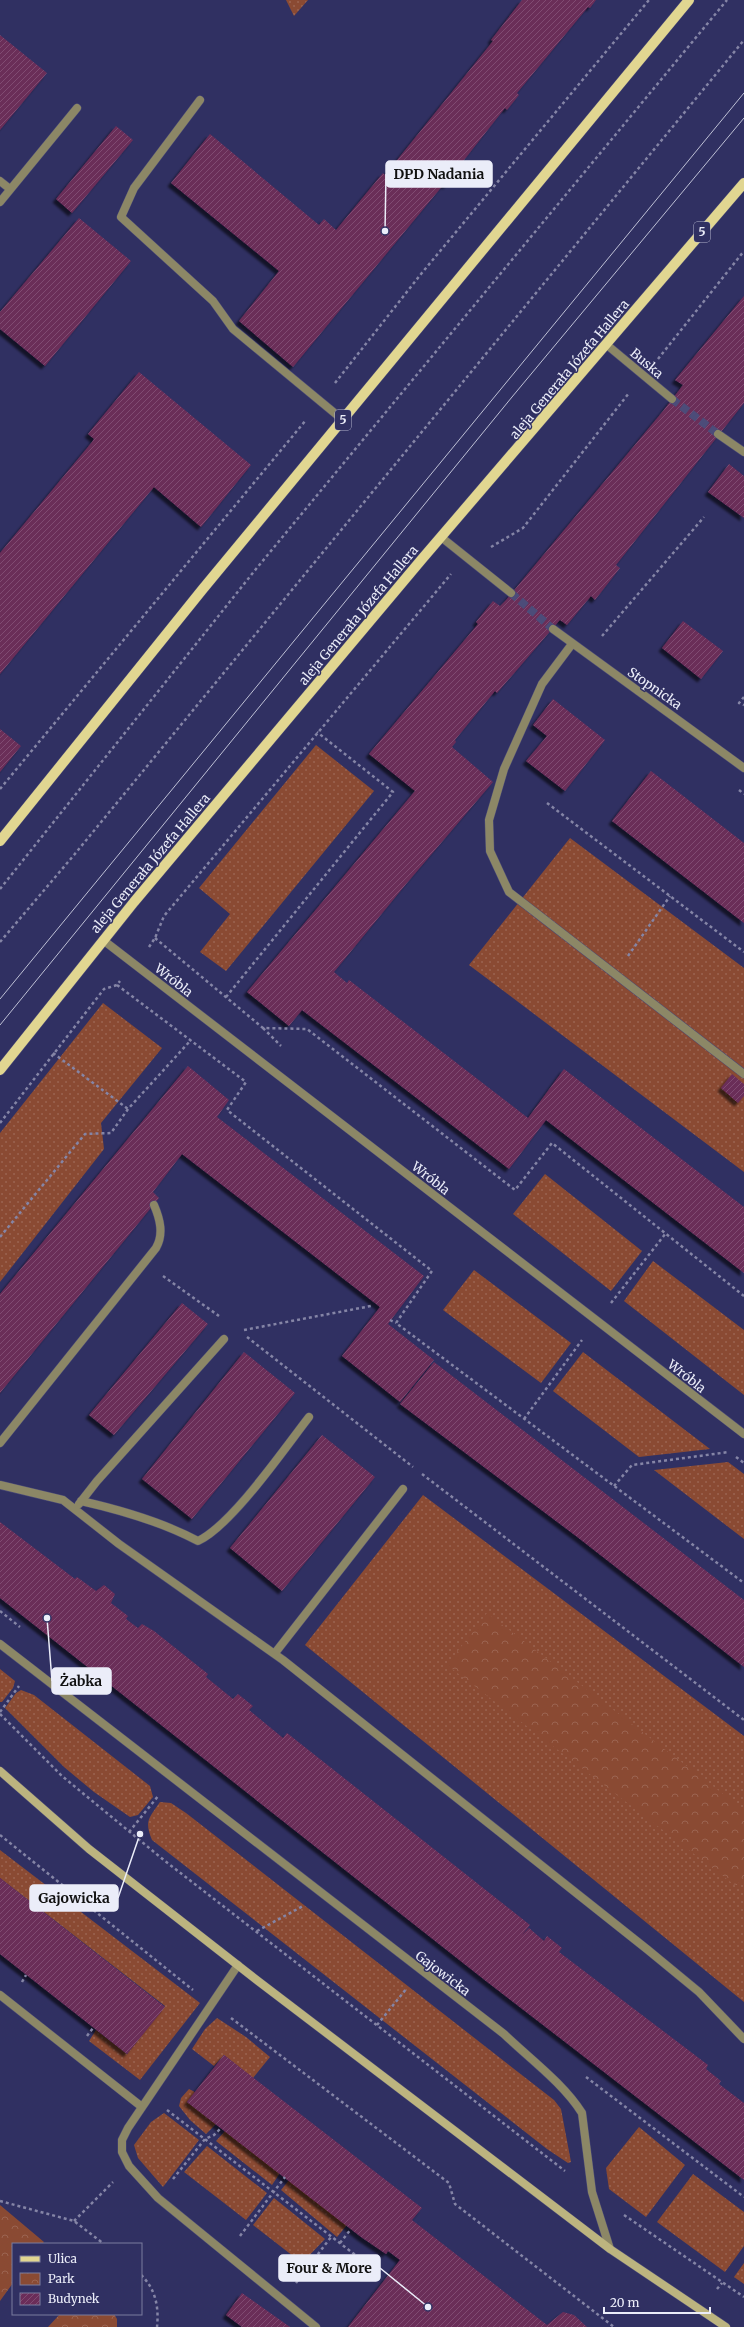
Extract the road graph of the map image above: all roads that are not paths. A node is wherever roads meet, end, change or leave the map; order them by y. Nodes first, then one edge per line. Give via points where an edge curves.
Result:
1 (689, 0) edge
2 (200, 100) dead end
3 (77, 108) dead end
4 (0, 181) edge
5 (744, 183) edge
6 (10, 189) junction
7 (0, 202) edge
8 (607, 345) junction
9 (672, 398) tunnel mouth
10 (343, 420) junction
11 (718, 434) tunnel mouth
12 (744, 452) edge
13 (441, 537) junction
14 (511, 594) tunnel mouth
15 (553, 629) tunnel mouth
16 (572, 644) junction
17 (744, 768) edge
18 (0, 841) edge
19 (103, 940) junction
20 (0, 1070) edge
21 (744, 1074) edge
22 (154, 1205) dead end
23 (224, 1339) dead end
24 (309, 1417) dead end
25 (744, 1434) edge
26 (0, 1443) edge
27 (0, 1485) edge
28 (403, 1489) dead end
29 (81, 1501) junction
30 (75, 1510) junction
31 (0, 1644) edge
32 (275, 1653) junction
33 (0, 1771) edge
34 (238, 1965) junction
35 (0, 1995) edge
36 (744, 2039) edge
37 (142, 2107) junction
38 (610, 2249) junction
39 (316, 2327) edge
40 (726, 2327) edge

1 - 10 main road, 5
2 - 10 street via 134,188 121,217 213,301 233,329
3 - 6 street
4 - 6 street
5 - 8 main road, aleja Generała Józefa Hallera / 5
6 - 7 street
8 - 9 street, Buska
8 - 13 main road, aleja Generała Józefa Hallera / 5
10 - 18 main road, 5
11 - 12 street
13 - 14 street
13 - 19 main road, aleja Generała Józefa Hallera / 5
15 - 16 street, Stopnicka
16 - 17 street, Stopnicka
16 - 21 street via 544,680 504,769 490,820 490,851 509,892
19 - 20 main road, aleja Generała Józefa Hallera / 5
19 - 25 street, Wróbla
22 - 26 street via 159,1215 159,1242
23 - 29 street
24 - 29 street via 245,1498 208,1537 198,1541 183,1533 113,1508
27 - 30 street via 63,1500
28 - 32 street
29 - 30 street
30 - 32 street
31 - 38 street, Gajowicka via 504,2034 576,2102 582,2113 593,2199
32 - 36 street via 648,1950 699,1992
33 - 34 street via 89,1849
34 - 37 street
34 - 38 street
35 - 37 street
37 - 39 street via 122,2140 122,2152 129,2166 158,2198
38 - 40 street

